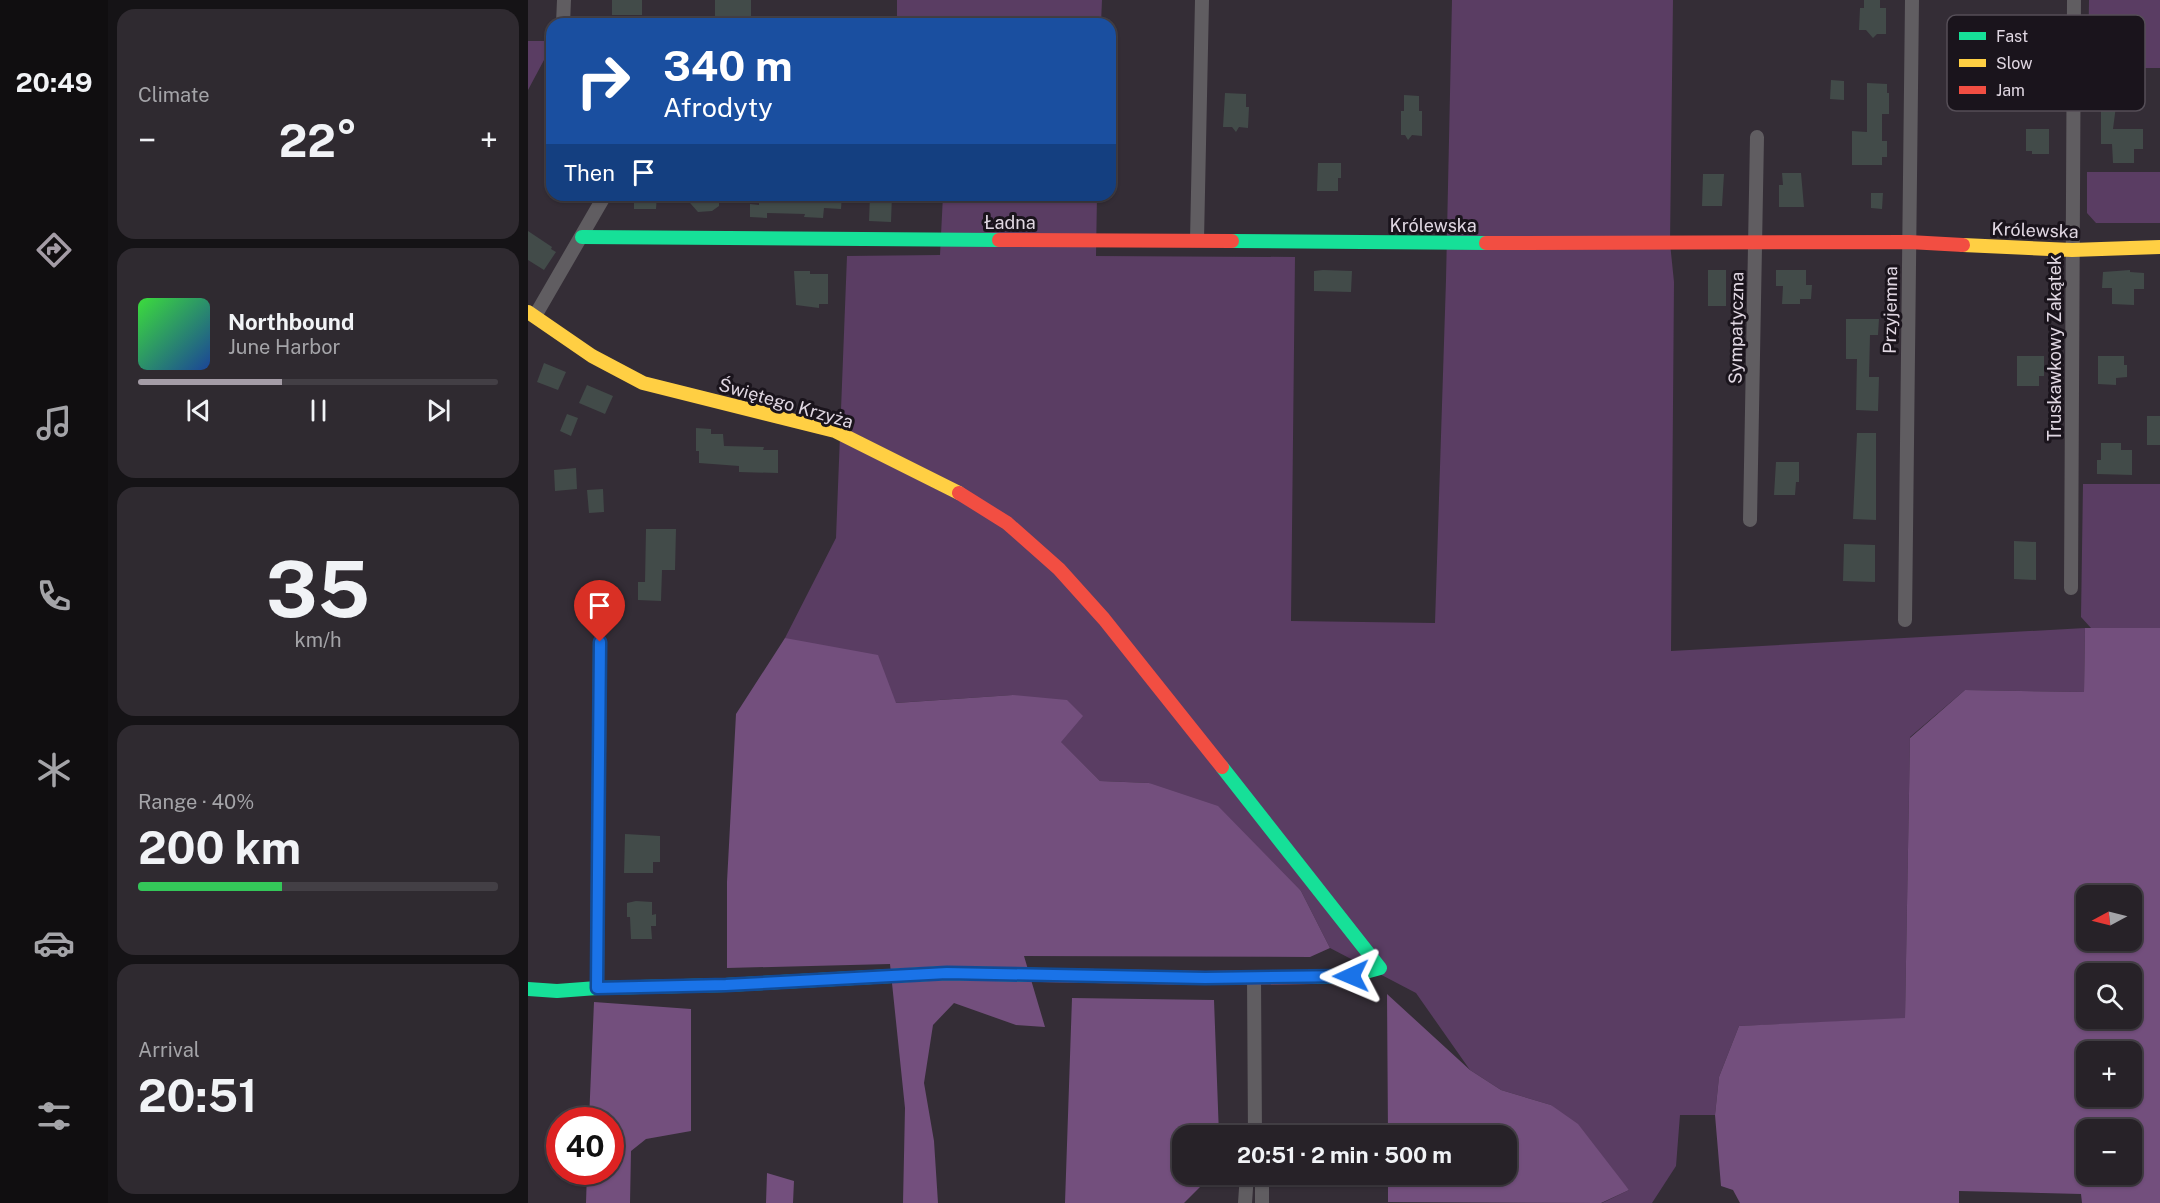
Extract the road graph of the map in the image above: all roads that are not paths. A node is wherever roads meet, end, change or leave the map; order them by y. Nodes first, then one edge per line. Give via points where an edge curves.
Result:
1 (564, 0) edge
2 (1202, 0) edge
3 (1912, 0) edge
4 (2074, 0) edge
5 (2074, 15) edge
6 (563, 18) edge
7 (2073, 111) edge
8 (1757, 137) dead end
9 (602, 201) edge
10 (582, 237) junction
11 (1197, 240) junction
12 (1909, 242) junction
13 (1756, 244) junction
14 (2160, 247) edge
15 (2072, 250) junction
16 (531, 314) edge
17 (1750, 520) dead end
18 (2071, 588) dead end
19 (1905, 620) dead end
20 (600, 642) dead end
21 (1254, 977) junction
22 (597, 988) junction
23 (528, 989) edge
24 (1255, 1125) edge
25 (1246, 1185) edge
26 (1262, 1185) edge
27 (1245, 1203) edge
28 (1262, 1203) edge

1 - 6 street
2 - 11 street
3 - 12 street, Przyjemna
4 - 5 street, Truskawkowy Zakątek
7 - 15 street, Truskawkowy Zakątek
8 - 13 street, Sympatyczna
9 - 10 street
10 - 11 street, Ładna
10 - 16 street
11 - 13 street, Królewska
12 - 13 street, Królewska
12 - 15 street, Królewska
12 - 19 street, Przyjemna
13 - 17 street, Sympatyczna
14 - 15 street, Królewska
15 - 18 street, Truskawkowy Zakątek
16 - 21 street, Świętego Krzyża via 592,356 643,383 835,431 950,487 1007,523 1059,569 1104,619 1380,968 1351,976
20 - 22 street
21 - 22 street via 947,973
21 - 24 street
22 - 23 street
25 - 27 street
26 - 28 street

